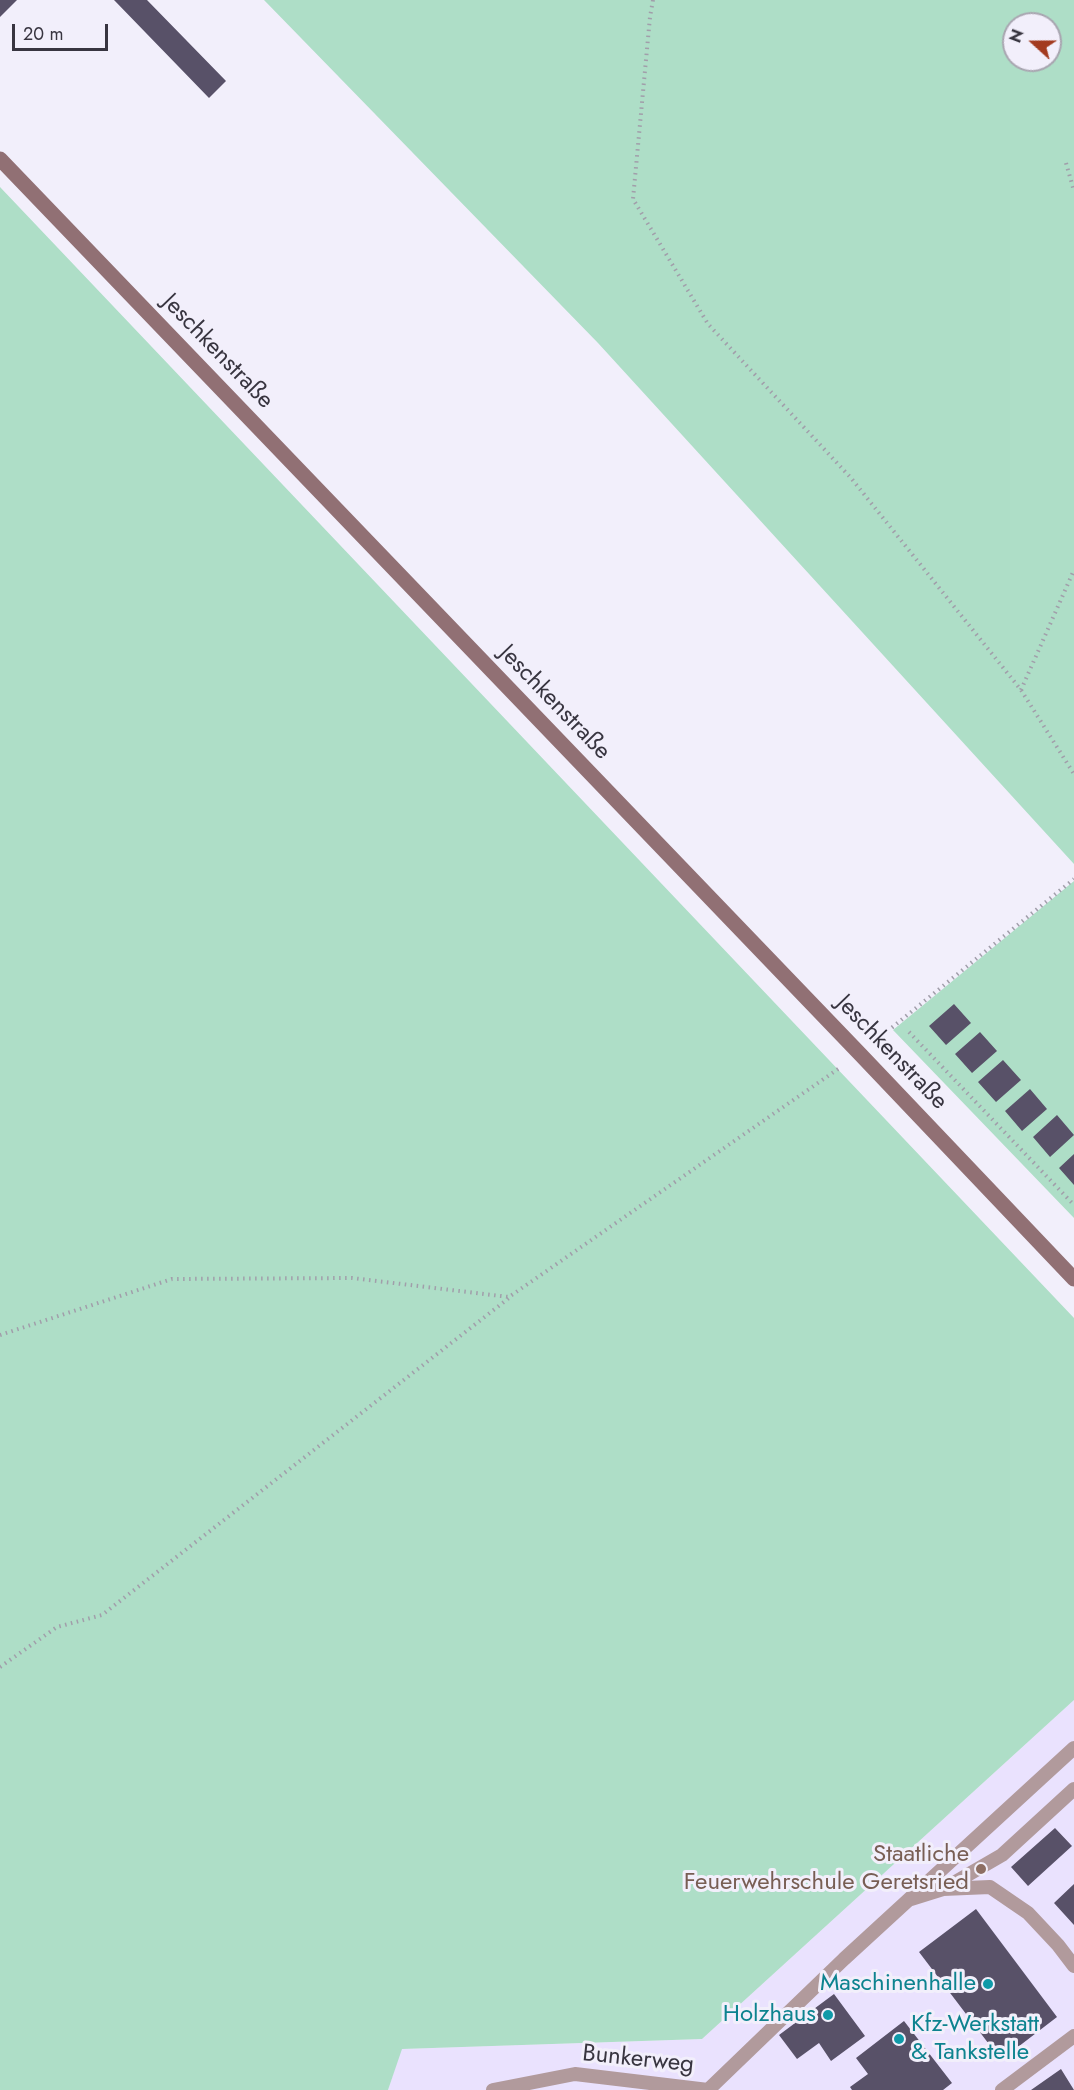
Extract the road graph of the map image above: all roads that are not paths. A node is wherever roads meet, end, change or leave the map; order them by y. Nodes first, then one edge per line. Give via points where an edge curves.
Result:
1 (0, 159) edge
2 (1074, 1279) edge
3 (1074, 1748) edge
4 (1074, 1789) edge
5 (943, 1889) junction
6 (906, 1901) junction
7 (1074, 1966) edge
8 (1074, 2036) edge
9 (493, 2090) edge
10 (708, 2090) edge
11 (1002, 2090) edge

1 - 2 street, Jeschkenstraße
3 - 6 lane
4 - 5 lane via 1002,1855
5 - 6 lane
5 - 7 lane via 990,1887 1028,1913
6 - 10 lane
8 - 11 lane
9 - 10 lane, Bunkerweg via 574,2074

